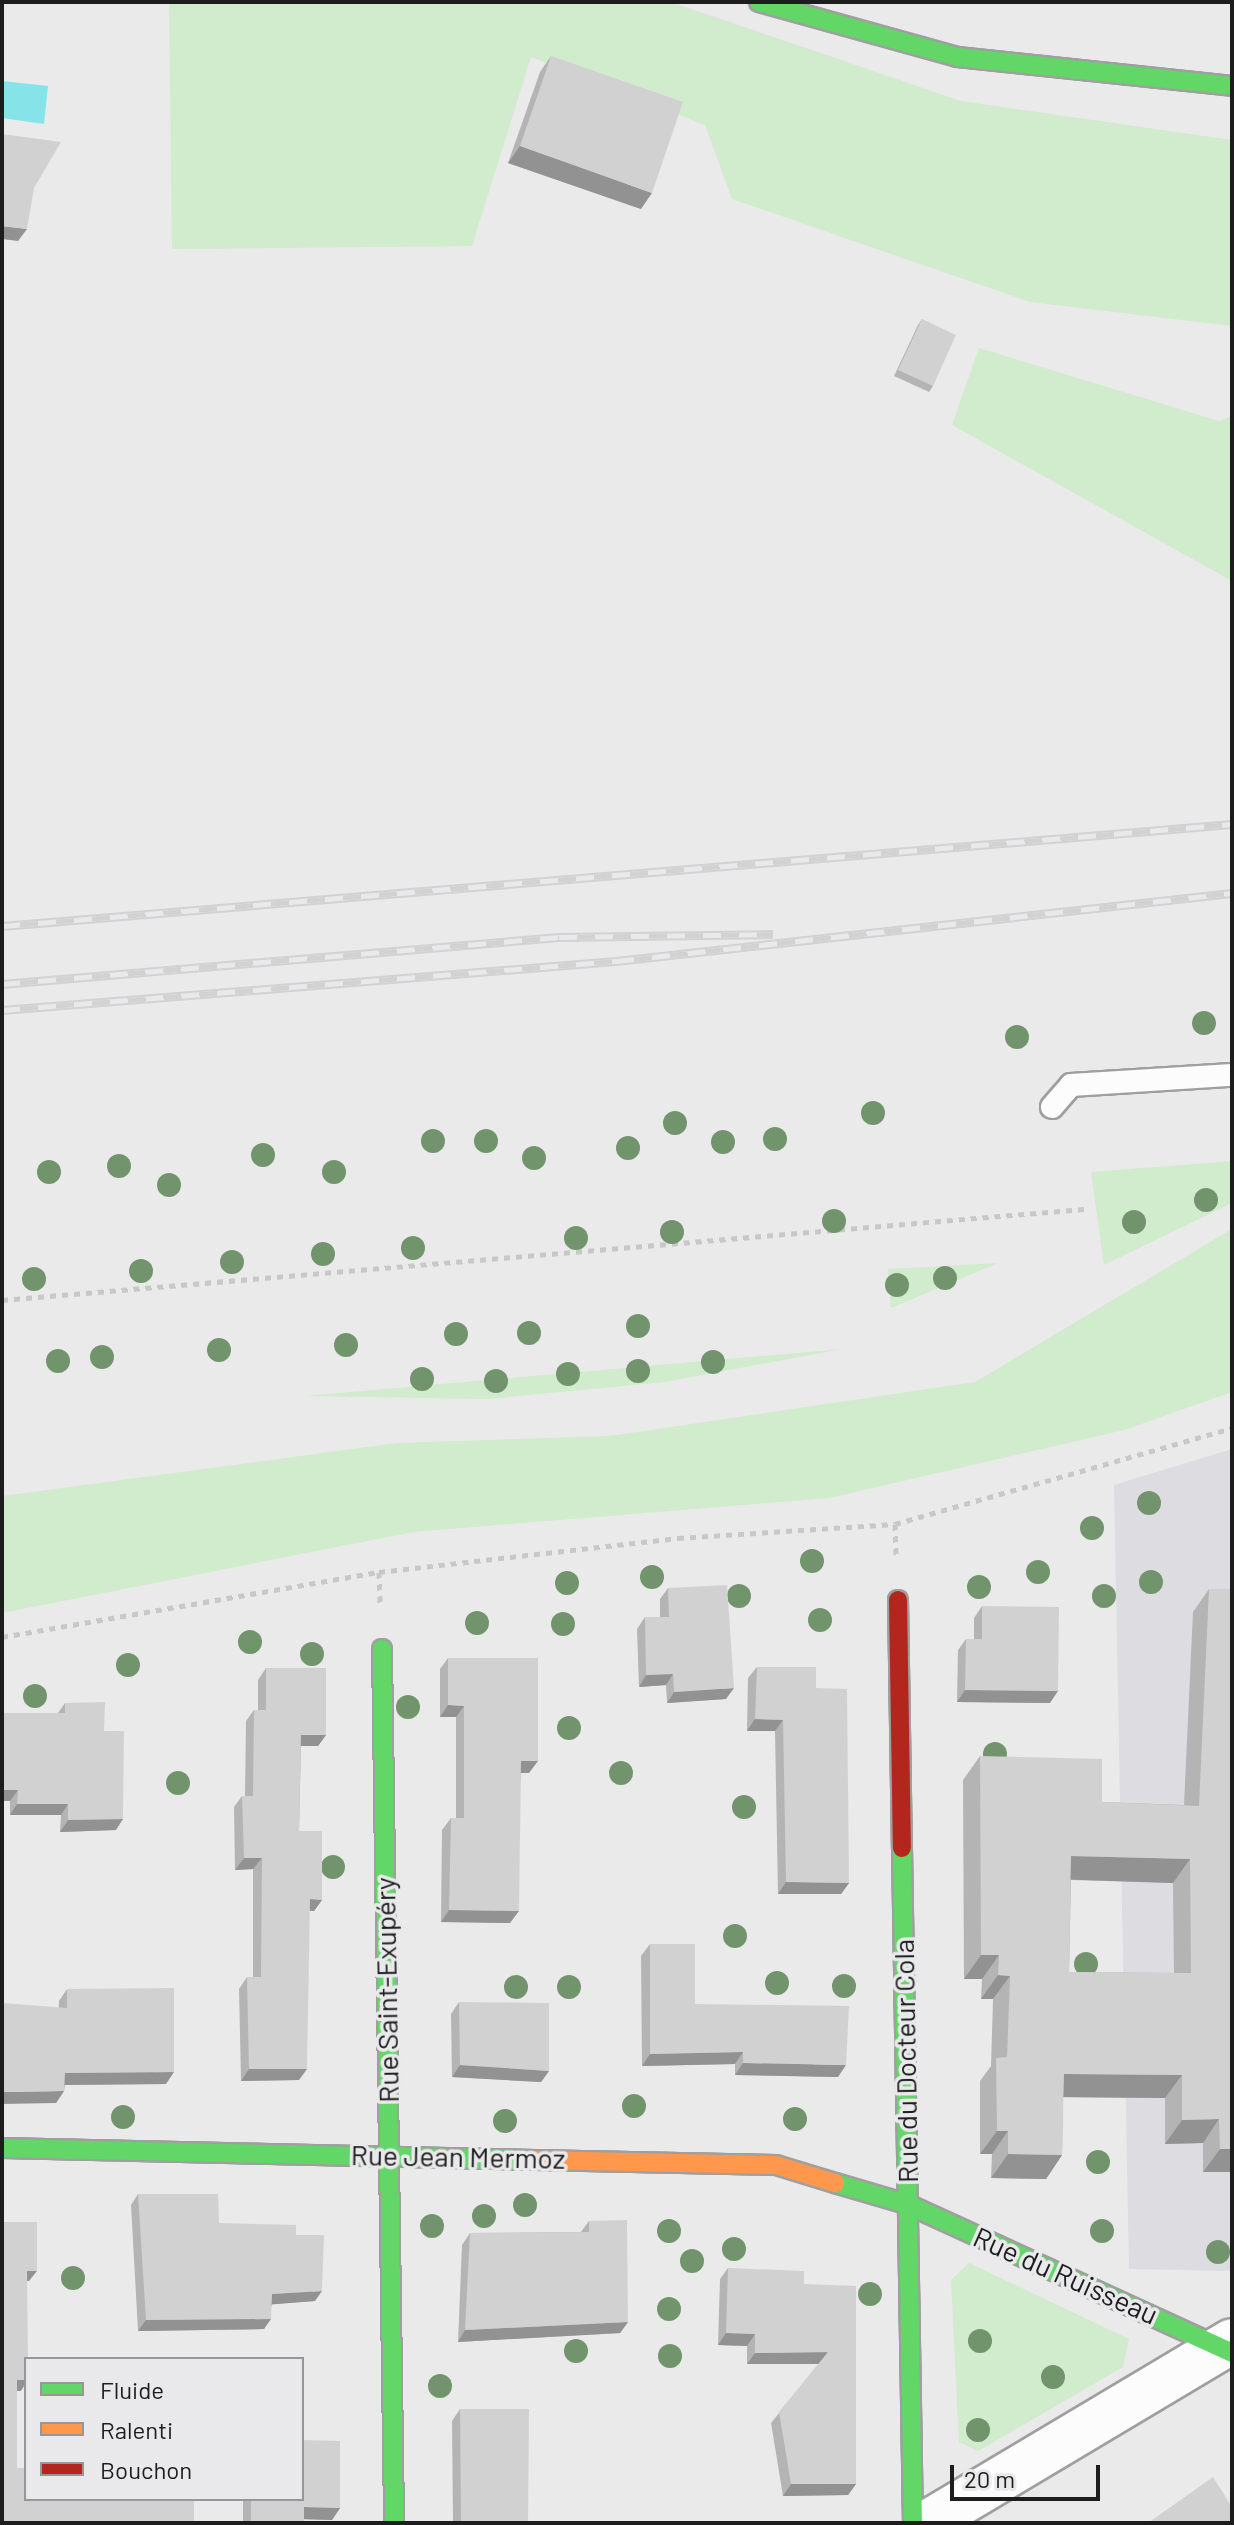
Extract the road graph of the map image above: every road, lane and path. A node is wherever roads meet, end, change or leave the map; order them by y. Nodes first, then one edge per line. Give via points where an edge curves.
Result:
1 (759, 2) edge
2 (1232, 86) edge
3 (1232, 1075) edge
4 (1052, 1107) dead end
5 (1084, 1209) dead end
6 (2, 1300) edge
7 (1232, 1428) edge
8 (898, 1600) dead end
9 (2, 1637) edge
10 (382, 1649) dead end
11 (2, 2148) edge
12 (388, 2154) junction
13 (907, 2204) junction
14 (1229, 2346) edge
15 (394, 2523) edge
16 (913, 2523) edge
17 (927, 2523) edge

1 - 2 street via 957,57
3 - 4 lane via 1071,1085
5 - 6 path
7 - 9 path via 895,1524 678,1538 379,1572
8 - 13 street, Rue du Docteur Cola
10 - 12 street, Rue Saint-Exupéry
11 - 12 street, Rue Jean Mermoz
12 - 13 street, Rue Jean Mermoz via 776,2165
12 - 15 street, Rue Saint-Exupéry
13 - 14 street, Rue du Ruisseau
13 - 16 street, Rue du Docteur Cola
14 - 17 street, Rue du Ruisseau

